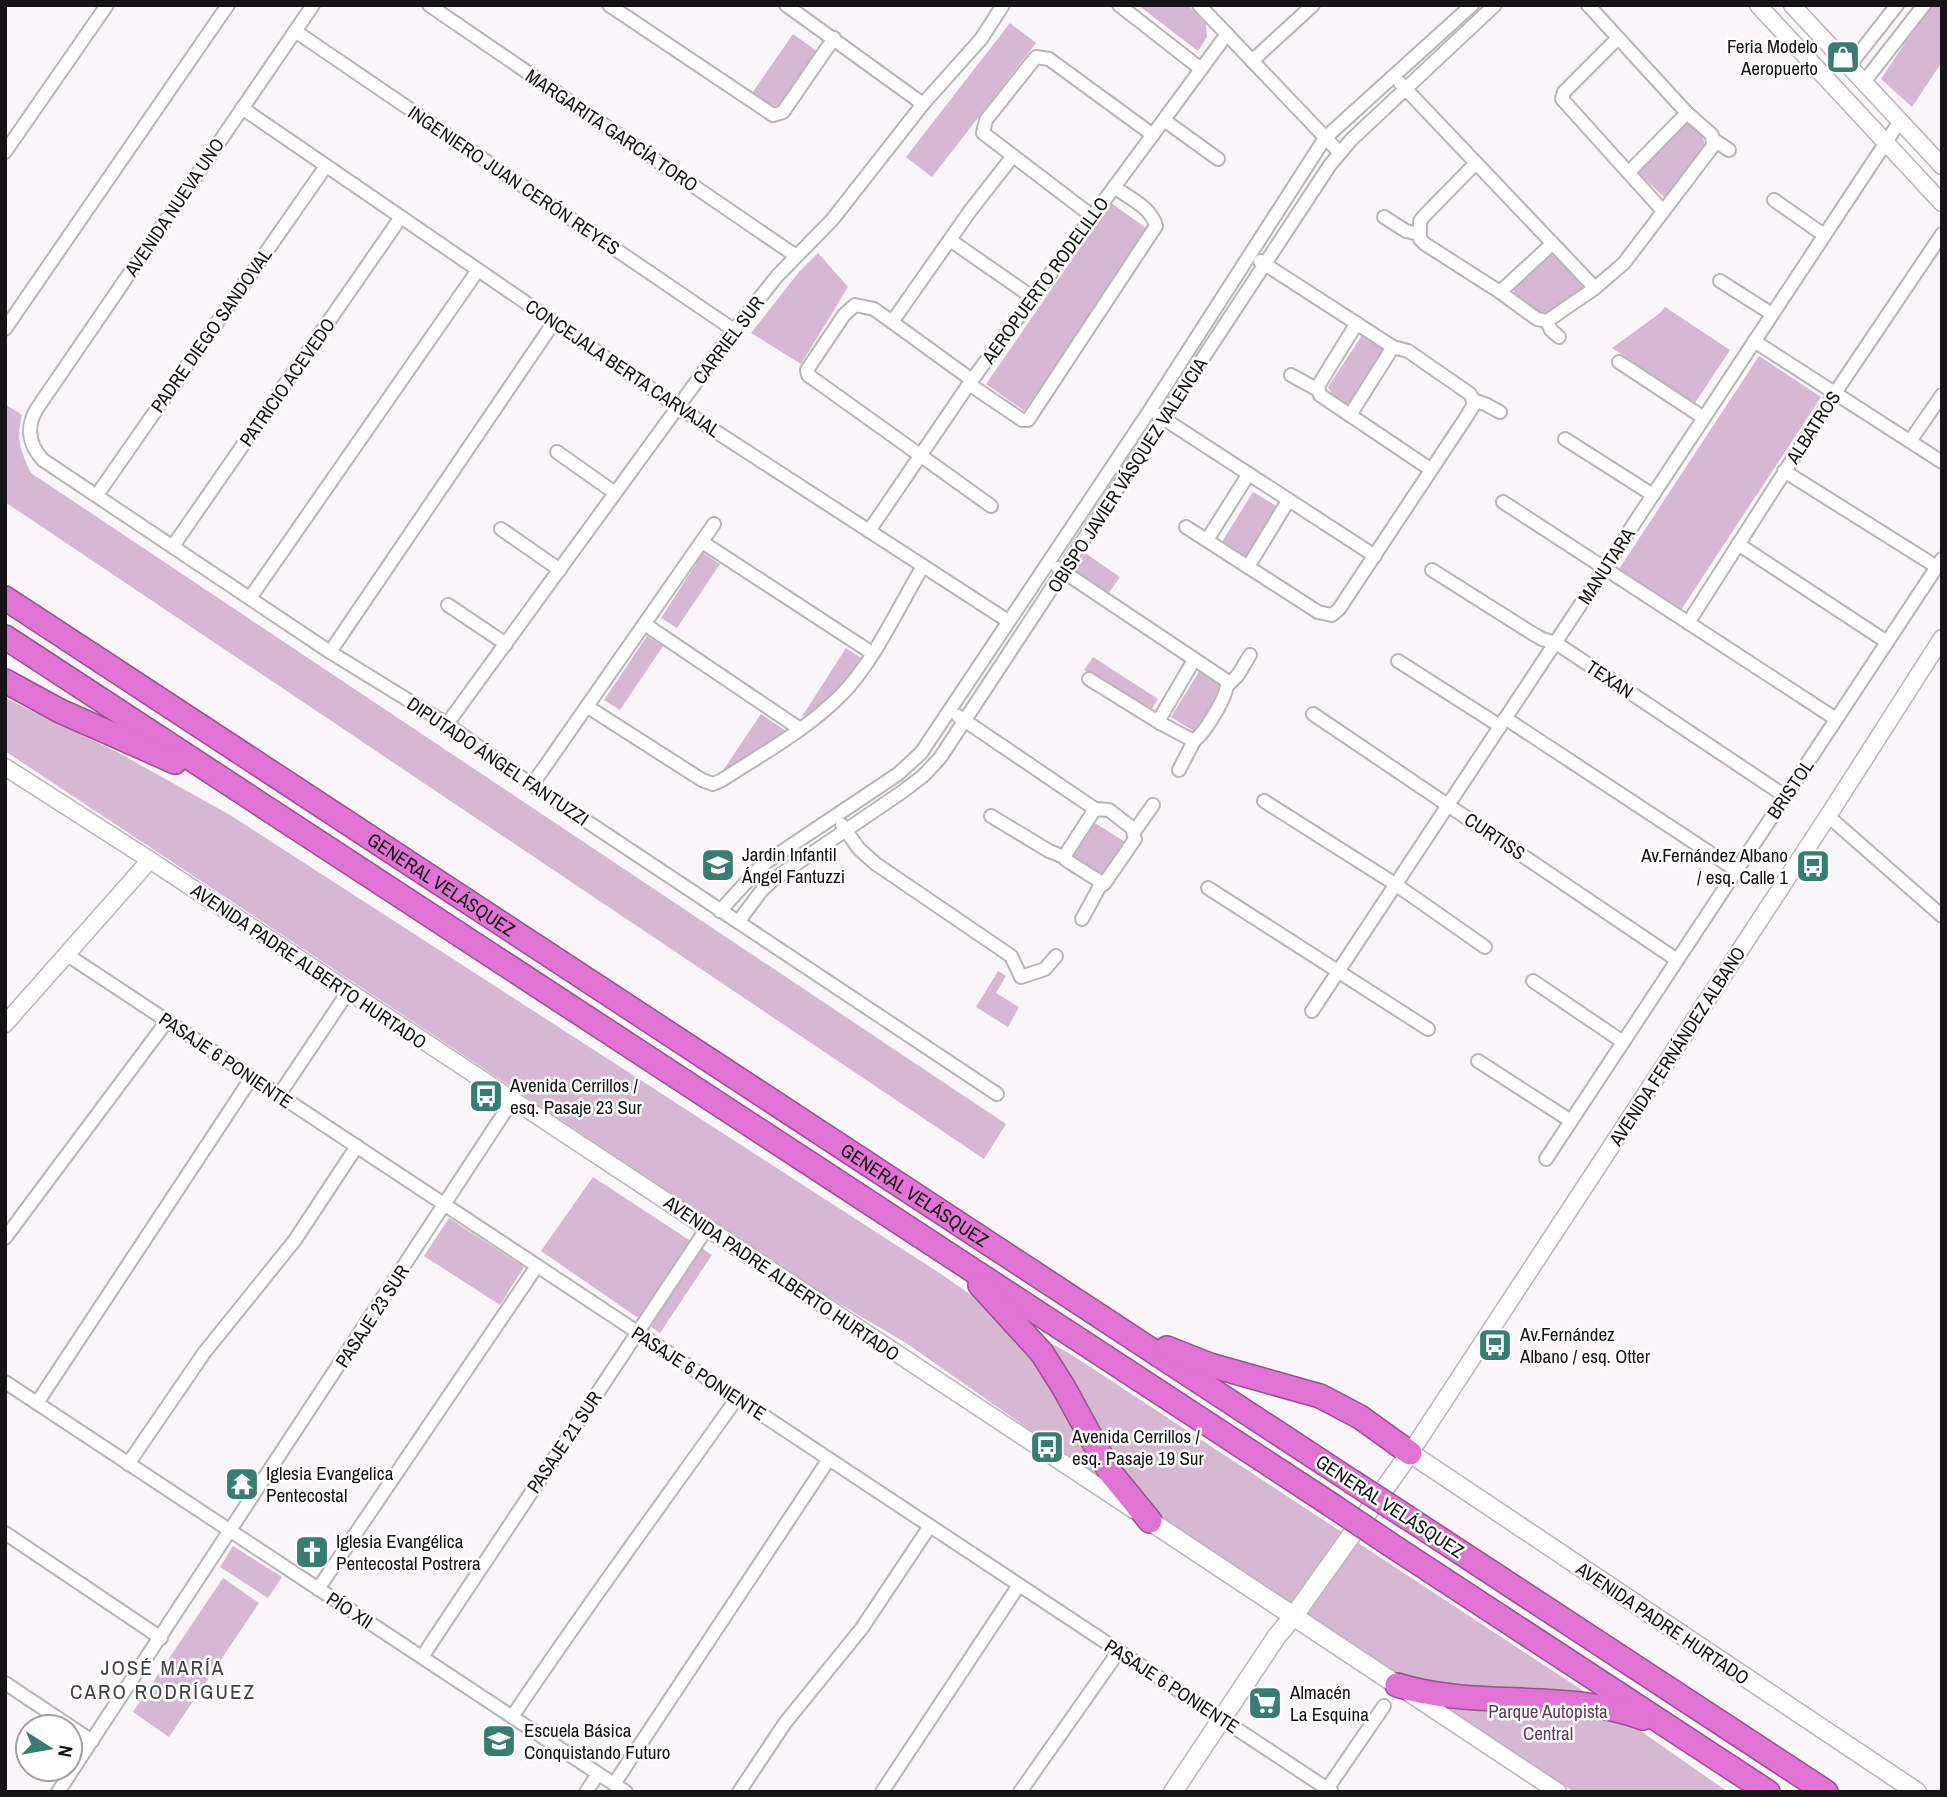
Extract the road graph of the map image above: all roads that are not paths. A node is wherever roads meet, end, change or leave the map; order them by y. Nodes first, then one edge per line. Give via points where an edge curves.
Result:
1 (107, 5) edge
2 (228, 5) edge
3 (313, 5) edge
4 (429, 5) edge
5 (609, 5) edge
6 (786, 5) edge
7 (1003, 5) edge
8 (1119, 5) edge
9 (1199, 5) edge
10 (1313, 5) edge
11 (1472, 5) edge
12 (1495, 5) edge
13 (1588, 5) edge
14 (1758, 5) edge
15 (1792, 5) edge
16 (1897, 5) edge
17 (1924, 5) edge
18 (295, 31) junction
19 (1227, 34) junction
20 (834, 38) junction
21 (1618, 38) junction
22 (1252, 61) junction
23 (1849, 66) junction
24 (1201, 69) junction
25 (1394, 76) junction
26 (1864, 82) junction
27 (1405, 89) junction
28 (923, 104) junction
29 (242, 108) junction
30 (1688, 113) junction
31 (1164, 120) junction
32 (1900, 121) junction
33 (1153, 135) junction
34 (1325, 138) junction
35 (1714, 140) junction
36 (1885, 141) junction
37 (1729, 150) dead end
38 (5, 152) edge
39 (1340, 153) junction
40 (1013, 156) junction
41 (1218, 159) dead end
42 (1475, 164) junction
43 (326, 166) junction
44 (1942, 166) edge
45 (1629, 172) junction
46 (1114, 187) junction
47 (1774, 200) dead end
48 (1942, 203) edge
49 (1663, 211) junction
50 (1092, 216) junction
51 (1384, 216) dead end
52 (401, 218) junction
53 (1419, 234) junction
54 (1942, 234) edge
55 (1824, 235) junction
56 (950, 240) junction
57 (1552, 244) junction
58 (1251, 255) junction
59 (796, 256) junction
60 (1265, 265) junction
61 (478, 270) junction
62 (1720, 281) dead end
63 (1595, 288) junction
64 (1500, 292) junction
65 (1032, 297) junction
66 (1772, 314) junction
67 (1547, 321) junction
68 (554, 322) junction
69 (892, 322) junction
70 (1357, 323) junction
71 (5, 329) edge
72 (734, 330) junction
73 (1559, 337) dead end
74 (1754, 341) junction
75 (1394, 347) junction
76 (1619, 362) dead end
77 (1291, 375) dead end
78 (970, 382) junction
79 (1318, 390) junction
80 (1835, 393) junction
81 (1942, 395) edge
82 (1473, 400) junction
83 (678, 407) junction
84 (36, 410) joint
85 (1150, 410) junction
86 (1500, 412) dead end
87 (1350, 415) junction
88 (1704, 418) junction
89 (1164, 419) junction
90 (1565, 439) dead end
91 (1910, 441) junction
92 (556, 452) dead end
93 (920, 456) junction
94 (1942, 462) edge
95 (1430, 469) junction
96 (1784, 471) junction
97 (1248, 475) junction
98 (615, 493) junction
99 (97, 495) junction
100 (1653, 495) junction
101 (1288, 501) junction
102 (1503, 502) dead end
103 (991, 506) dead end
104 (714, 524) dead end
105 (1186, 527) dead end
106 (501, 529) dead end
107 (869, 531) junction
108 (1207, 540) junction
109 (702, 542) junction
110 (1738, 544) junction
111 (173, 546) junction
112 (1375, 556) junction
113 (1048, 562) junction
114 (1939, 563) edge
115 (923, 566) junction
116 (1248, 567) junction
117 (1604, 568) junction
118 (560, 570) junction
119 (1432, 570) dead end
120 (1063, 572) junction
121 (5, 591) edge
122 (5, 598) edge
123 (250, 598) junction
124 (448, 604) dead end
125 (38, 619) junction
126 (1008, 621) junction
127 (1688, 623) junction
128 (646, 625) junction
129 (5, 637) edge
130 (1942, 638) edge
131 (1887, 642) junction
132 (1556, 643) junction
133 (506, 644) junction
134 (330, 652) junction
135 (872, 653) junction
136 (1250, 655) dead end
137 (1194, 660) junction
138 (1398, 661) dead end
139 (1089, 679) dead end
140 (5, 681) edge
141 (1228, 685) junction
142 (588, 707) junction
143 (950, 711) junction
144 (1313, 714) dead end
145 (1836, 719) junction
146 (965, 721) junction
147 (1502, 722) junction
148 (1160, 723) junction
149 (447, 724) junction
150 (800, 729) junction
151 (1194, 741) junction
152 (5, 767) edge
153 (1179, 770) dead end
154 (533, 785) junction
155 (1785, 796) junction
156 (1264, 801) dead end
157 (256, 802) junction
158 (1448, 804) junction
159 (1153, 805) dead end
160 (1095, 809) junction
161 (836, 816) junction
162 (991, 816) dead end
163 (1828, 816) junction
164 (846, 831) junction
165 (1134, 832) junction
166 (1064, 857) junction
167 (150, 860) junction
168 (1736, 870) junction
169 (1101, 884) junction
170 (1395, 884) junction
171 (1208, 888) dead end
172 (720, 911) junction
173 (1942, 916) edge
174 (1082, 919) dead end
175 (738, 922) junction
176 (1485, 947) dead end
177 (66, 954) junction
178 (1056, 956) dead end
179 (1677, 960) junction
180 (1339, 970) junction
181 (1533, 981) dead end
182 (348, 992) junction
183 (1312, 1011) dead end
184 (167, 1021) junction
185 (5, 1024) edge
186 (1428, 1029) dead end
187 (1623, 1042) junction
188 (1478, 1061) dead end
189 (252, 1077) junction
190 (997, 1094) dead end
191 (279, 1095) junction
192 (512, 1101) junction
193 (1571, 1121) junction
194 (357, 1146) junction
195 (1546, 1159) dead end
196 (444, 1205) junction
197 (707, 1228) junction
198 (5, 1238) edge
199 (945, 1251) junction
200 (537, 1266) junction
201 (1113, 1324) junction
202 (638, 1332) junction
203 (5, 1382) edge
204 (737, 1398) junction
205 (37, 1403) junction
206 (1410, 1453) junction
207 (830, 1459) junction
208 (128, 1464) junction
209 (1150, 1521) junction
210 (930, 1526) junction
211 (231, 1531) junction
212 (5, 1533) edge
213 (1019, 1585) junction
214 (318, 1589) junction
215 (1293, 1617) junction
216 (160, 1638) junction
217 (1119, 1651) junction
218 (422, 1657) junction
219 (5, 1683) edge
220 (1397, 1685) junction
221 (1384, 1706) dead end
222 (512, 1717) junction
223 (1222, 1719) junction
224 (1676, 1731) junction
225 (92, 1741) junction
226 (598, 1774) junction
227 (614, 1784) junction
228 (1328, 1791) edge
229 (58, 1792) edge
230 (586, 1792) edge
231 (626, 1792) edge
232 (738, 1792) edge
233 (882, 1792) edge
234 (1020, 1792) edge
235 (1174, 1792) edge
236 (1558, 1792) edge
237 (1768, 1792) edge
238 (1826, 1792) edge
239 (1916, 1792) edge

1 - 38 street
2 - 71 street
3 - 18 street, AVENIDA NUEVA UNO
4 - 59 street, MARGARITA GARCÍA TORO
5 - 20 street via 773,116 783,112
6 - 20 street
7 - 28 street, CARRIEL SUR via 975,47
8 - 24 street
9 - 19 street
10 - 22 street
11 - 25 street, OBISPO JAVIER VÁSQUEZ VALENCIA
12 - 27 street, OBISPO JAVIER VÁSQUEZ VALENCIA
13 - 21 street
14 - 36 street
15 - 23 street
16 - 23 street
17 - 26 street
18 - 29 street, AVENIDA NUEVA UNO
18 - 72 street, INGENIERO JUAN CERÓN REYES
19 - 22 street
19 - 24 street, AEROPUERTO RODELILLO
20 - 28 street
21 - 30 street
21 - 45 street via 1562,96
22 - 34 street
23 - 26 street
24 - 31 street, AEROPUERTO RODELILLO
25 - 27 street
25 - 34 street, OBISPO JAVIER VÁSQUEZ VALENCIA
26 - 32 street
27 - 39 street, OBISPO JAVIER VÁSQUEZ VALENCIA
27 - 42 street
28 - 59 street, CARRIEL SUR via 832,220
29 - 43 street, CONCEJALA BERTA CARVAJAL
29 - 84 street, AVENIDA NUEVA UNO
30 - 35 street
30 - 45 street
31 - 33 street, AEROPUERTO RODELILLO
31 - 41 street
32 - 36 street, MANUTARA
32 - 44 street
33 - 40 street via 1049,59 1036,57 986,120 983,133
33 - 46 street, AEROPUERTO RODELILLO
34 - 39 street
34 - 58 street, OBISPO JAVIER VÁSQUEZ VALENCIA
35 - 37 street
35 - 49 street
36 - 48 street
36 - 55 street, MANUTARA
39 - 60 street, OBISPO JAVIER VÁSQUEZ VALENCIA
40 - 50 street
40 - 56 street
42 - 53 street via 1420,221
42 - 57 street
43 - 52 street, CONCEJALA BERTA CARVAJAL
43 - 99 street, PADRE DIEGO SANDOVAL
45 - 49 street
46 - 50 street, AEROPUERTO RODELILLO
46 - 78 street via 1146,209 1156,226 1028,420
47 - 55 street
49 - 63 street via 1624,263
50 - 65 street, AEROPUERTO RODELILLO
51 - 53 street
52 - 61 street, CONCEJALA BERTA CARVAJAL
52 - 111 street, PATRICIO ACEVEDO
53 - 64 street via 1425,244
54 - 80 street, ALBATROS
55 - 66 street, MANUTARA
56 - 65 street
56 - 69 street
57 - 63 street
57 - 64 street
58 - 60 street
58 - 85 street, OBISPO JAVIER VÁSQUEZ VALENCIA
59 - 72 street, CARRIEL SUR
60 - 70 street
60 - 89 street, OBISPO JAVIER VÁSQUEZ VALENCIA
61 - 68 street, CONCEJALA BERTA CARVAJAL
61 - 123 street
62 - 66 street
63 - 67 street
64 - 67 street via 1537,319
65 - 78 street, AEROPUERTO RODELILLO
66 - 74 street, MANUTARA
67 - 73 street
68 - 83 street, CONCEJALA BERTA CARVAJAL
68 - 134 street
69 - 78 street
69 - 93 street via 874,309 855,305 809,364 808,375
70 - 75 street
70 - 79 street
72 - 83 street, CARRIEL SUR
74 - 80 street
74 - 88 street, MANUTARA
75 - 82 street via 1408,351
75 - 87 street
76 - 88 street
77 - 79 street
78 - 93 street, AEROPUERTO RODELILLO
79 - 87 street
80 - 91 street
80 - 96 street, ALBATROS
81 - 91 street
82 - 86 street
82 - 95 street
83 - 98 street, CARRIEL SUR
83 - 107 street, CONCEJALA BERTA CARVAJAL
84 - 99 street, DIPUTADO ÁNGEL FANTUZZI via 30,436 39,455
85 - 89 street
85 - 113 street, OBISPO JAVIER VÁSQUEZ VALENCIA
87 - 95 street
88 - 100 street, MANUTARA
89 - 97 street
89 - 120 street, OBISPO JAVIER VÁSQUEZ VALENCIA
90 - 100 street
91 - 94 street
92 - 98 street
93 - 103 street
93 - 107 street, AEROPUERTO RODELILLO
95 - 112 street
96 - 110 street, ALBATROS
96 - 114 street
97 - 101 street
97 - 108 street
98 - 118 street, CARRIEL SUR
99 - 111 street, DIPUTADO ÁNGEL FANTUZZI
100 - 117 street, MANUTARA
101 - 112 street
101 - 116 street
102 - 117 street
104 - 109 street
105 - 108 street
106 - 118 street
107 - 115 street, CONCEJALA BERTA CARVAJAL
108 - 116 street
109 - 128 street
109 - 135 street
110 - 127 street, ALBATROS
110 - 131 street
111 - 123 street, DIPUTADO ÁNGEL FANTUZZI
112 - 116 street via 1339,609 1325,616
113 - 120 street
113 - 126 street, OBISPO JAVIER VÁSQUEZ VALENCIA
114 - 131 street, BRISTOL
115 - 126 street, CONCEJALA BERTA CARVAJAL
115 - 135 street
117 - 127 street
117 - 132 street, MANUTARA
118 - 133 street, CARRIEL SUR
119 - 132 street, TEXAN via 1530,632
120 - 137 street
120 - 146 street, OBISPO JAVIER VÁSQUEZ VALENCIA
121 - 125 highway
122 - 125 highway, GENERAL VELÁSQUEZ
123 - 134 street, DIPUTADO ÁNGEL FANTUZZI
124 - 133 street
125 - 201 highway, GENERAL VELÁSQUEZ
126 - 143 street, OBISPO JAVIER VÁSQUEZ VALENCIA
127 - 145 street
128 - 142 street
128 - 150 street
129 - 157 highway, GENERAL VELÁSQUEZ
130 - 163 street, AVENIDA FERNÁNDEZ ALBANO
131 - 145 street, BRISTOL
132 - 147 street, MANUTARA
132 - 155 street, TEXAN
133 - 149 street, CARRIEL SUR
134 - 149 street, DIPUTADO ÁNGEL FANTUZZI
135 - 150 street via 839,697
136 - 141 street
137 - 141 street
137 - 148 street
138 - 147 street
139 - 148 street
140 - 157 highway
141 - 151 street
142 - 150 street via 713,784
142 - 154 street
143 - 146 street
143 - 161 street, OBISPO JAVIER VÁSQUEZ VALENCIA via 912,762
144 - 158 street, CURTISS
145 - 155 street, BRISTOL
146 - 160 street
146 - 164 street, OBISPO JAVIER VÁSQUEZ VALENCIA via 923,776
147 - 158 street, MANUTARA
147 - 168 street
148 - 151 street
149 - 154 street, DIPUTADO ÁNGEL FANTUZZI
151 - 153 street
152 - 167 street, AVENIDA PADRE ALBERTO HURTADO
154 - 172 street, DIPUTADO ÁNGEL FANTUZZI
155 - 168 street, BRISTOL
156 - 170 street
157 - 199 highway, GENERAL VELÁSQUEZ
158 - 170 street, MANUTARA
158 - 179 street, CURTISS
159 - 165 street
160 - 165 street via 1109,810
160 - 166 street
161 - 164 street
161 - 172 street, OBISPO JAVIER VÁSQUEZ VALENCIA via 762,865
162 - 166 street
163 - 173 street
163 - 206 street, AVENIDA FERNÁNDEZ ALBANO
164 - 175 street, OBISPO JAVIER VÁSQUEZ VALENCIA via 774,879
164 - 178 street via 876,864 1011,956 1021,977 1045,969
165 - 169 street via 1135,839
166 - 169 street
167 - 177 street
167 - 182 street, AVENIDA PADRE ALBERTO HURTADO
168 - 179 street, BRISTOL
169 - 174 street
170 - 176 street
170 - 180 street, MANUTARA
171 - 180 street
172 - 175 street, DIPUTADO ÁNGEL FANTUZZI
175 - 190 street, DIPUTADO ÁNGEL FANTUZZI
177 - 184 street, PASAJE 6 PONIENTE
177 - 185 street
179 - 187 street, BRISTOL
180 - 183 street, MANUTARA
180 - 186 street
181 - 187 street
182 - 191 street
182 - 192 street, AVENIDA PADRE ALBERTO HURTADO
184 - 189 street, PASAJE 6 PONIENTE
184 - 198 street
187 - 193 street, BRISTOL
188 - 193 street
189 - 191 street, PASAJE 6 PONIENTE
189 - 205 street
191 - 194 street, PASAJE 6 PONIENTE
192 - 196 street, PASAJE 23 SUR
192 - 197 street, AVENIDA PADRE ALBERTO HURTADO
193 - 195 street, BRISTOL
194 - 196 street, PASAJE 6 PONIENTE
194 - 208 street via 295,1240 204,1353
196 - 200 street, PASAJE 6 PONIENTE
196 - 211 street, PASAJE 23 SUR
197 - 202 street, PASAJE 21 SUR
197 - 209 street, AVENIDA PADRE ALBERTO HURTADO
199 - 209 highway via 1042,1353 1110,1472
199 - 224 highway, GENERAL VELÁSQUEZ, bridge
200 - 202 street, PASAJE 6 PONIENTE
200 - 214 street
201 - 206 highway via 1210,1365 1320,1396 1360,1417
201 - 238 highway, GENERAL VELÁSQUEZ, bridge
202 - 204 street, PASAJE 6 PONIENTE
202 - 218 street, PASAJE 21 SUR
203 - 205 street, PÍO XII
204 - 207 street, PASAJE 6 PONIENTE
204 - 222 street via 559,1644
205 - 208 street, PÍO XII
206 - 215 main road
206 - 239 main road, AVENIDA PADRE HURTADO
207 - 210 street, PASAJE 6 PONIENTE
207 - 227 street
208 - 211 street, PÍO XII
209 - 215 main road, AVENIDA PADRE ALBERTO HURTADO
210 - 213 street, PASAJE 6 PONIENTE
210 - 232 street via 863,1629 780,1729
211 - 214 street, PÍO XII
211 - 216 street, PASAJE 23 SUR
212 - 216 street
213 - 217 street, PASAJE 6 PONIENTE
213 - 233 street
214 - 218 street, PÍO XII
215 - 220 main road, AVENIDA PADRE ALBERTO HURTADO
215 - 223 main road
216 - 225 street, PASAJE 23 SUR
217 - 223 street, PASAJE 6 PONIENTE
217 - 234 street
218 - 222 street, PÍO XII
219 - 225 street
220 - 224 highway via 1441,1696 1594,1705
220 - 236 street, AVENIDA PADRE ALBERTO HURTADO
221 - 228 street
222 - 226 street, PÍO XII
223 - 228 street, PASAJE 6 PONIENTE
223 - 235 main road
224 - 237 highway, GENERAL VELÁSQUEZ
225 - 229 street, PASAJE 23 SUR
226 - 227 street, PÍO XII
226 - 230 street
227 - 231 street, PÍO XII

